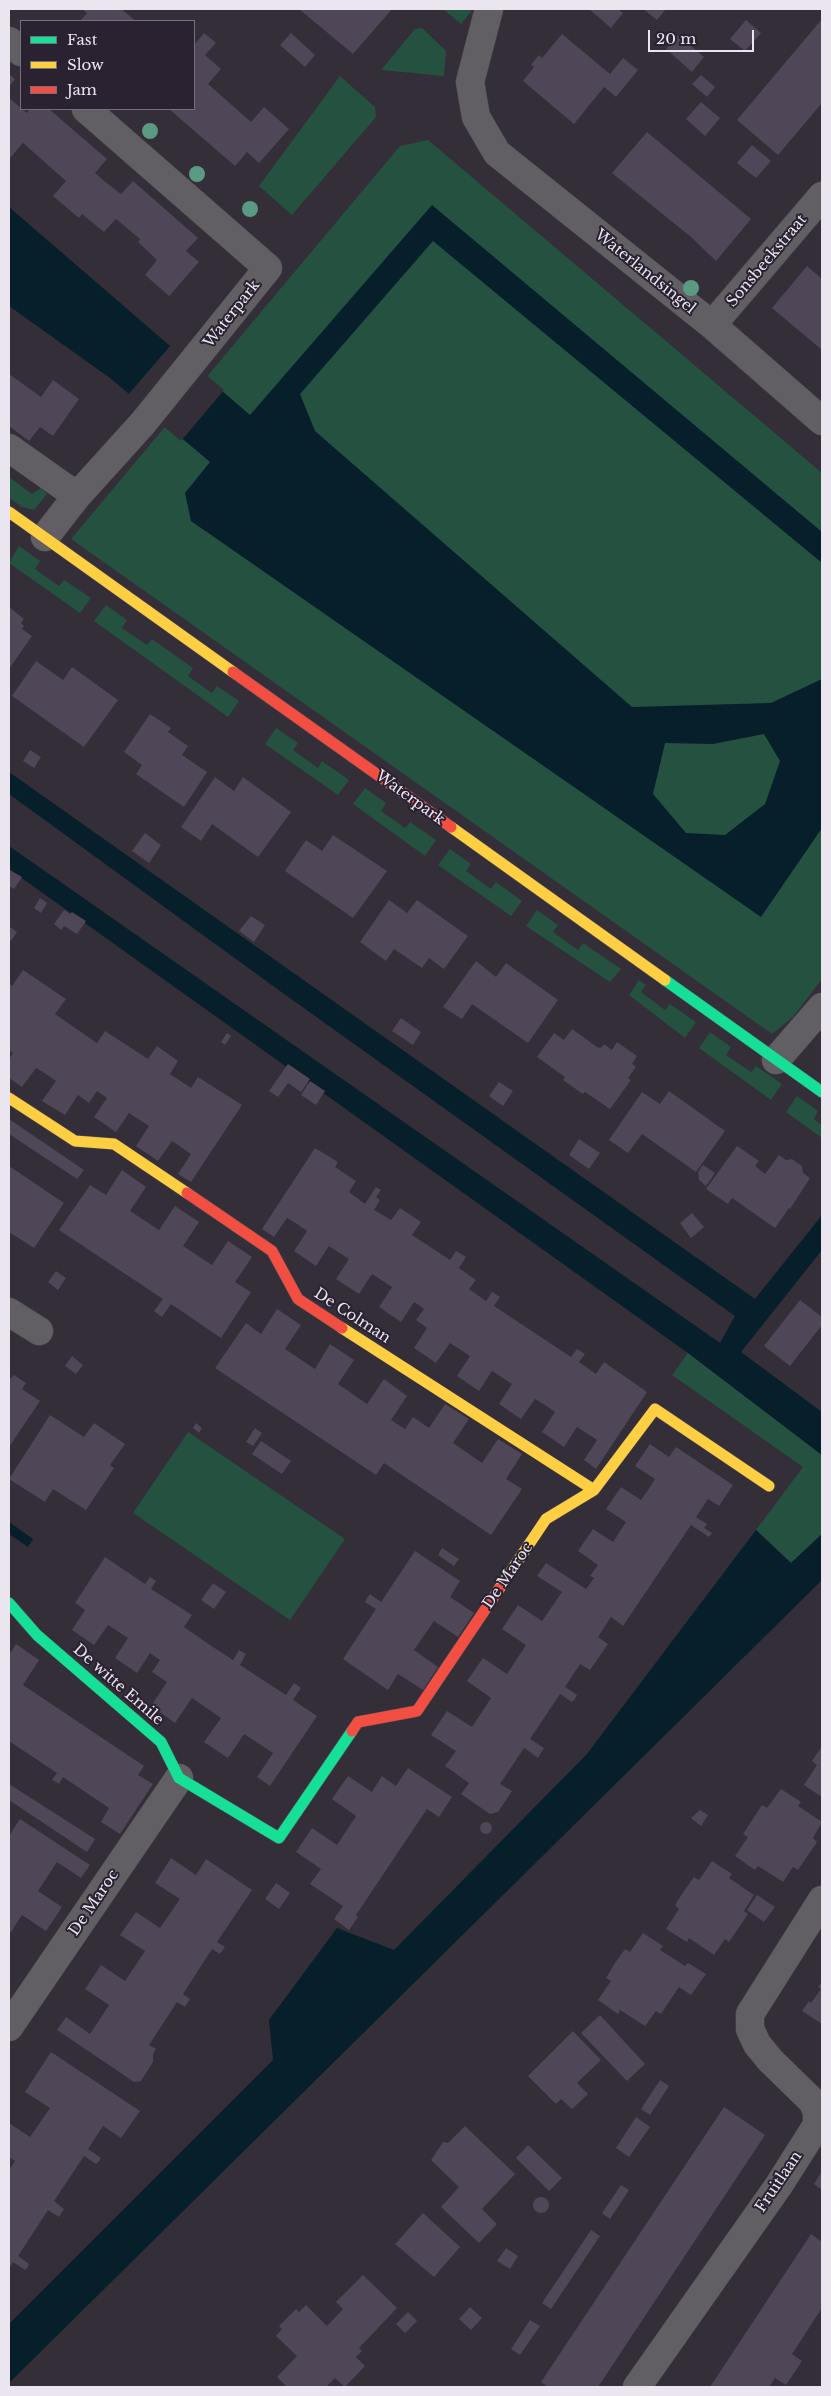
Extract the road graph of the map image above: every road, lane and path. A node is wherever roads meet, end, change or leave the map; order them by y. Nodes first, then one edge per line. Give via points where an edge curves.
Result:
1 (489, 9) edge
2 (9, 41) edge
3 (20, 51) edge
4 (87, 110) edge
5 (822, 196) edge
6 (712, 325) junction
7 (822, 421) edge
8 (9, 448) edge
9 (77, 496) junction
10 (9, 512) edge
11 (44, 537) junction
12 (822, 1007) edge
13 (776, 1060) junction
14 (822, 1092) edge
15 (9, 1098) edge
16 (9, 1312) edge
17 (39, 1331) dead end
18 (769, 1486) dead end
19 (594, 1490) junction
20 (9, 1602) edge
21 (179, 1778) junction
22 (822, 1900) edge
23 (9, 2027) edge
24 (637, 2387) edge

1 - 6 street, Waterlandsingel via 470,82 476,117 497,153
2 - 3 street
4 - 9 street, Waterpark via 268,268 143,423
5 - 6 street, Sonsbeekstraat
6 - 7 street, Waterlandsingel
8 - 9 street
9 - 11 street, Waterpark
10 - 11 street, Waterpark
11 - 13 street, Waterpark
12 - 13 street
13 - 14 street, Waterpark
15 - 19 street, De Colman via 76,1141 114,1144 272,1251 298,1299
16 - 17 street
18 - 19 street, De Maroc via 656,1409
19 - 21 street, De Maroc via 546,1519 417,1711 358,1722 279,1838
20 - 21 street, De witte Emile via 37,1635 161,1742
21 - 23 street, De Maroc
22 - 24 street, Fruitlaan via 750,2014 750,2029 757,2044 813,2102 817,2112 816,2125 779,2185

